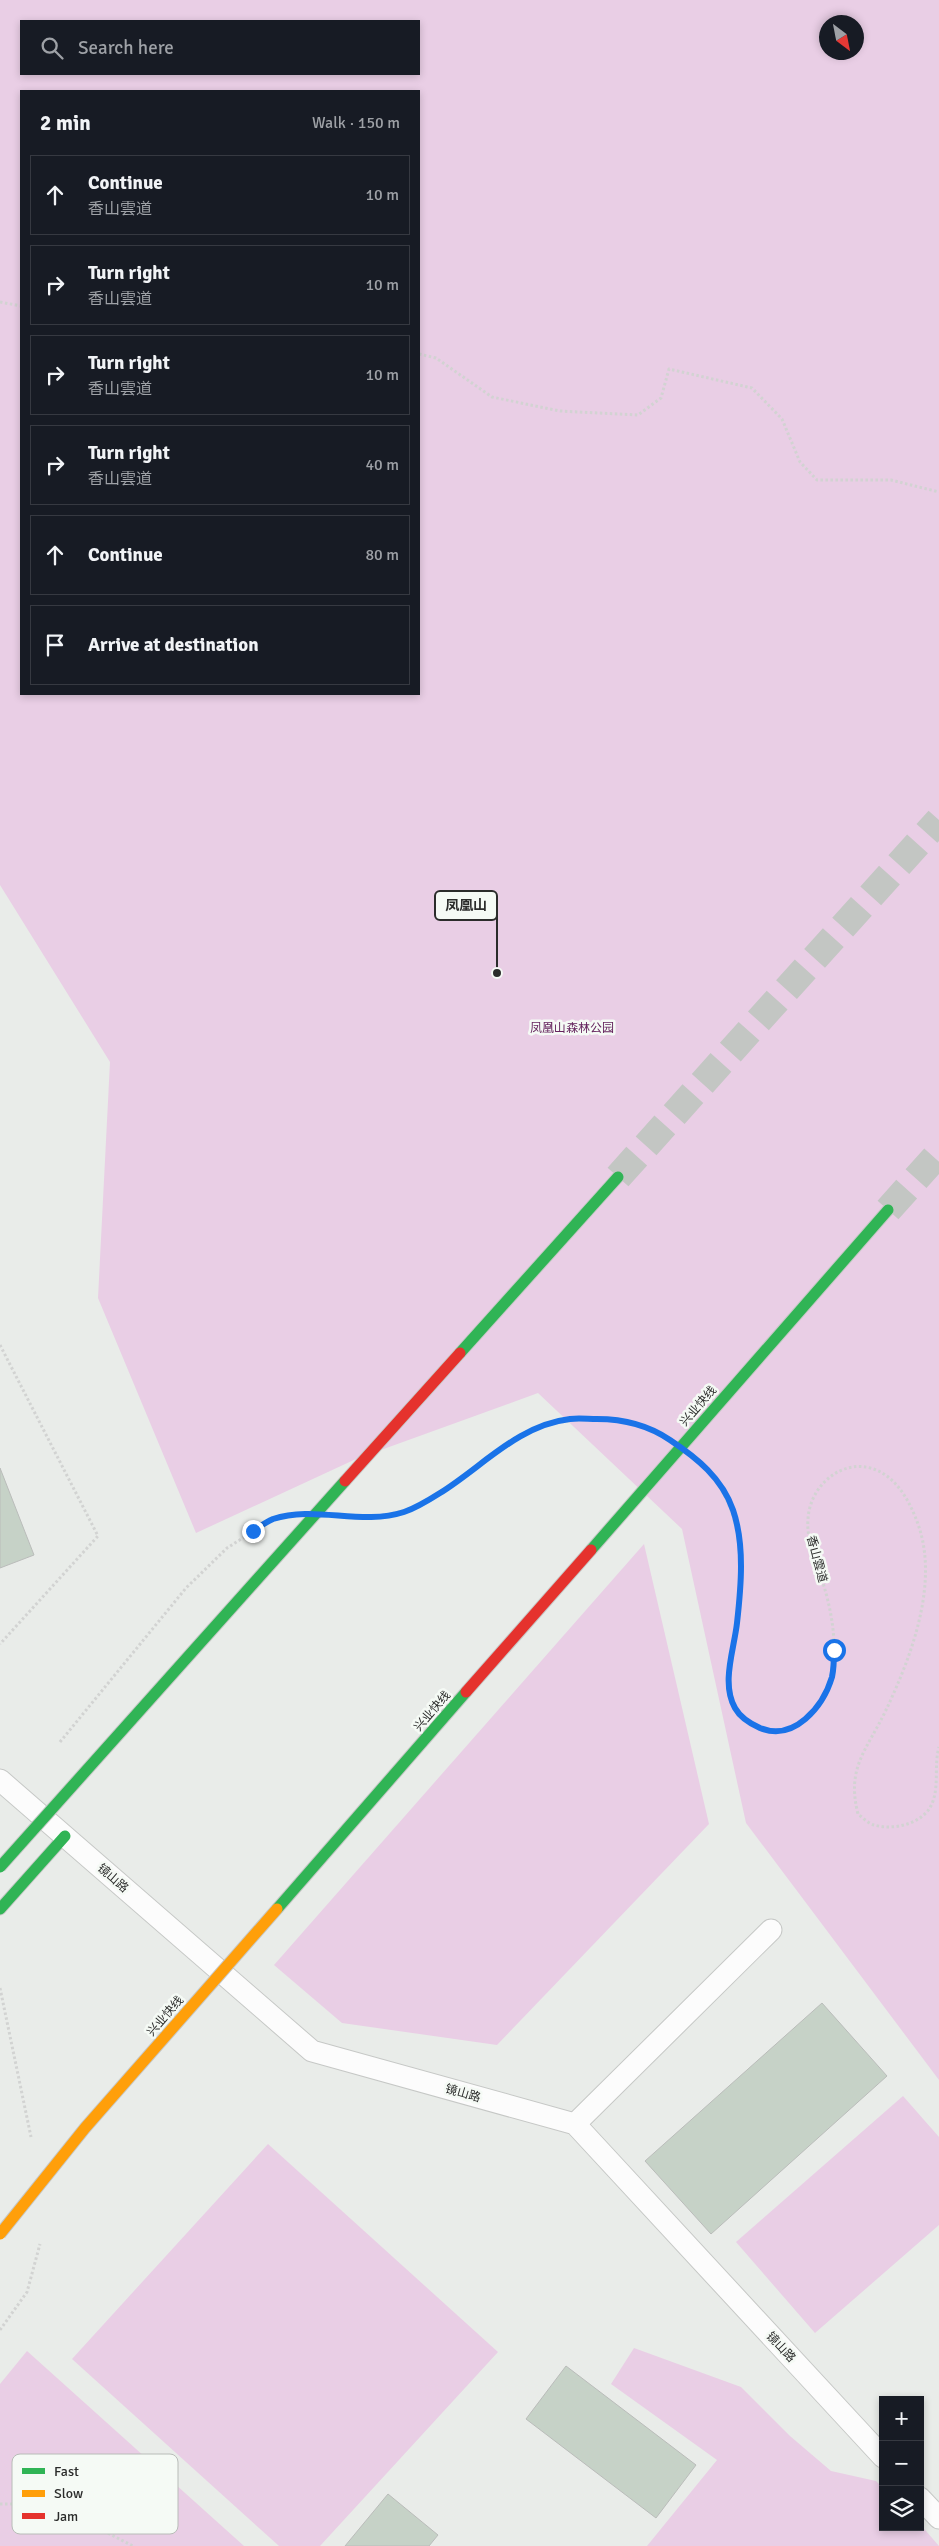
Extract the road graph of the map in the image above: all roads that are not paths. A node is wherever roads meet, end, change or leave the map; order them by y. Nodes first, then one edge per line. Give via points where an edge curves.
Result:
1 (618, 1177) tunnel mouth
2 (888, 1210) tunnel mouth
3 (0, 1780) edge
4 (65, 1836) junction
5 (0, 1867) edge
6 (0, 1909) edge
7 (771, 1930) dead end
8 (576, 2124) junction
9 (0, 2234) edge
10 (879, 2453) edge
11 (924, 2502) edge
12 (939, 2518) edge

1 - 5 main road, bridge
2 - 9 main road, 兴业快线, bridge via 85,2128
3 - 4 lane, 镜山路
4 - 6 main road
4 - 8 lane, 镜山路 via 312,2051
7 - 8 lane
8 - 10 lane, 镜山路
11 - 12 lane

